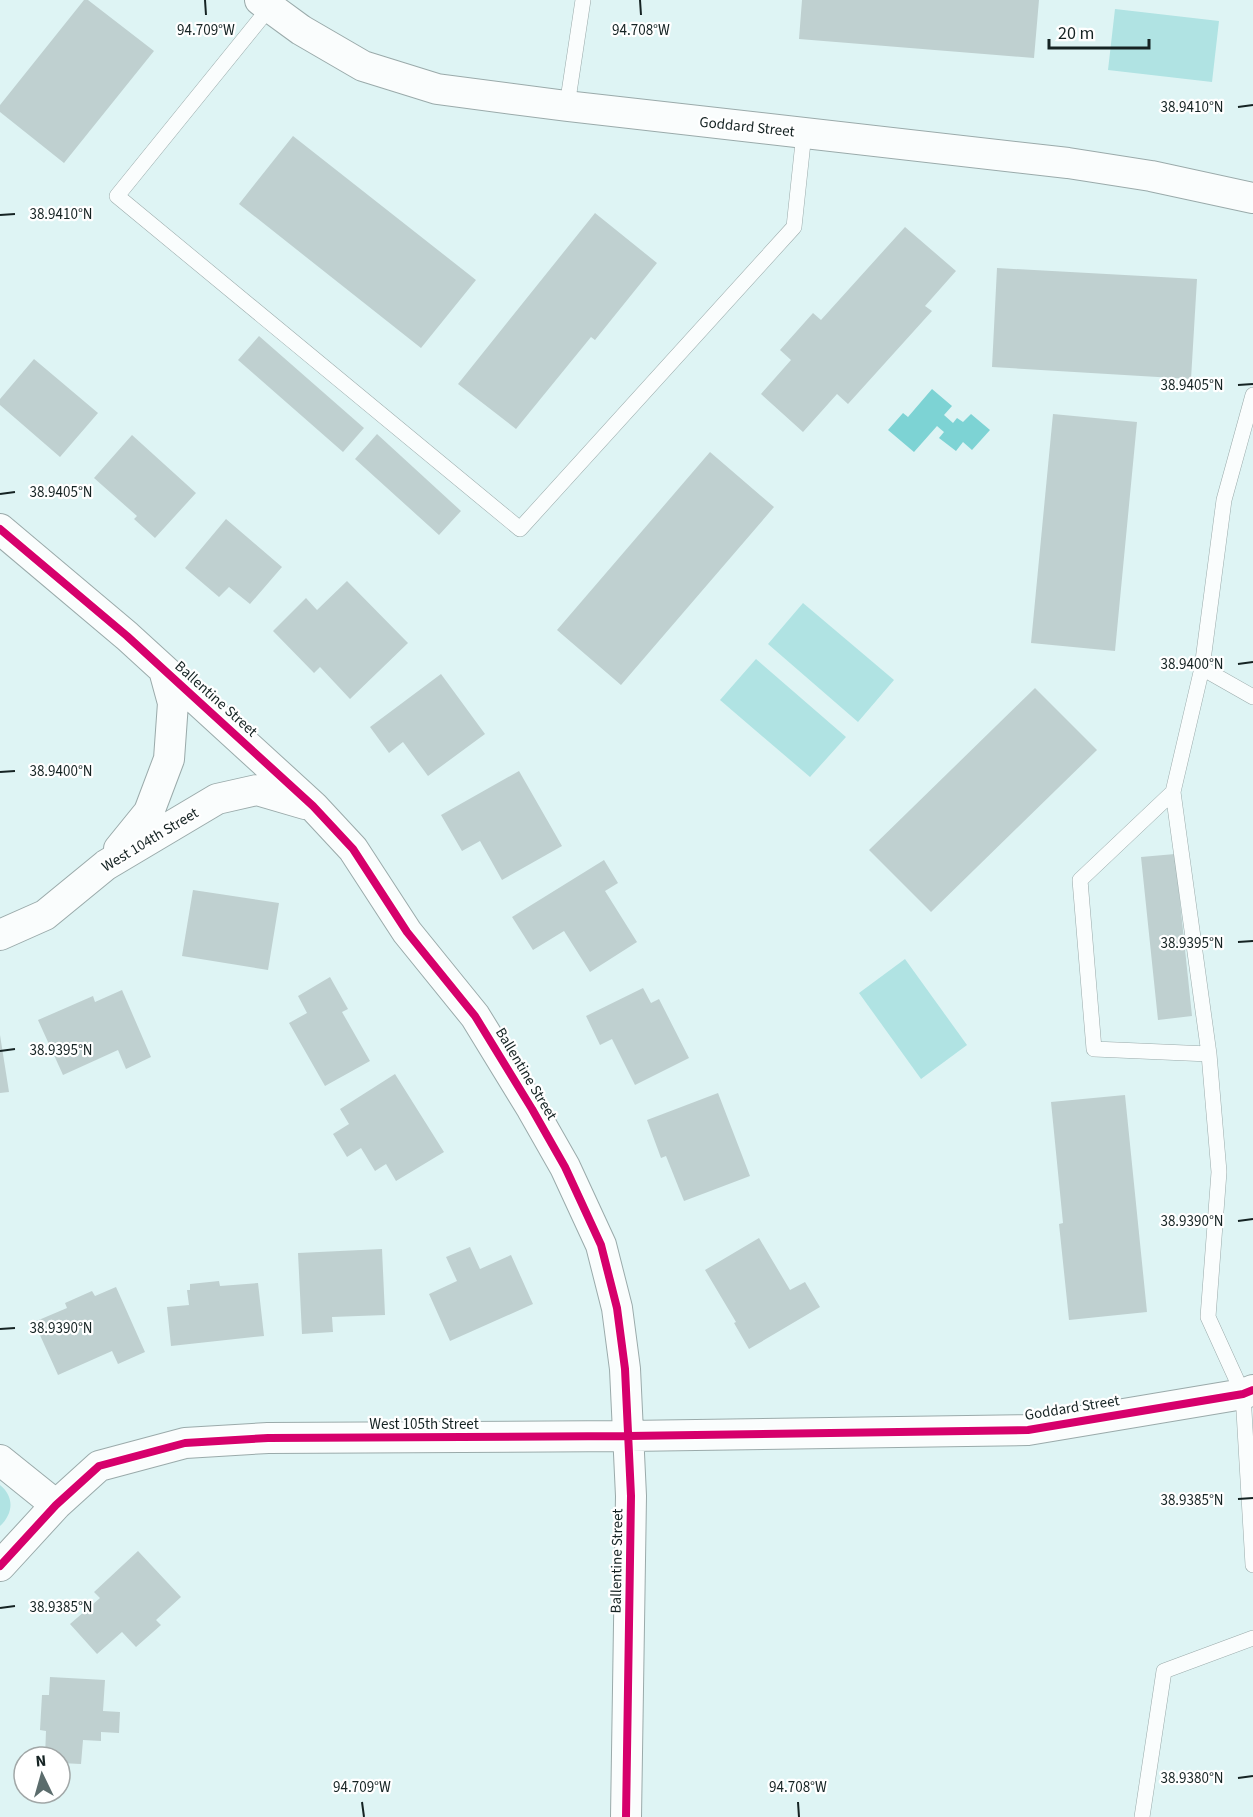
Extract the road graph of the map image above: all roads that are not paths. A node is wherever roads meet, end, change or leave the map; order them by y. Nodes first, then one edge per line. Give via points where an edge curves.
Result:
1 (583, 0) edge
2 (265, 4) edge
3 (567, 106) junction
4 (804, 133) junction
5 (1253, 198) edge
6 (1252, 405) edge
7 (0, 529) edge
8 (1202, 668) junction
9 (164, 670) junction
10 (1253, 697) edge
11 (1173, 792) junction
12 (313, 807) junction
13 (106, 865) junction
14 (0, 935) edge
15 (1209, 1054) junction
16 (1248, 1392) edge
17 (893, 1432) joint
18 (628, 1436) junction
19 (0, 1460) edge
20 (56, 1505) junction
21 (1253, 1565) edge
22 (0, 1566) edge
23 (1253, 1638) edge
24 (626, 1817) edge
25 (1142, 1817) edge

1 - 3 lane
2 - 3 street, Goddard Street via 363,66 437,89
2 - 4 lane via 117,196 520,529 794,227
3 - 4 street, Goddard Street
4 - 5 street, Goddard Street via 1068,163
6 - 8 lane via 1224,500
7 - 9 street, Ballentine Street
8 - 10 lane
8 - 11 lane
9 - 12 street, Ballentine Street
9 - 13 street via 173,703 169,759 149,812
11 - 15 lane
11 - 15 lane via 1080,880 1094,1049
12 - 13 street, West 104th Street via 257,790 217,799
12 - 18 street, Ballentine Street via 353,849 407,933 475,1016 565,1167 601,1245 617,1308
13 - 14 street, West 104th Street via 45,915
15 - 16 lane via 1219,1172 1208,1317
16 - 17 street, Goddard Street via 1028,1430
16 - 21 lane
17 - 18 street, West 105th Street
18 - 20 street, West 105th Street via 268,1438 185,1443 99,1466
18 - 24 street, Ballentine Street via 632,1496
19 - 20 street
20 - 22 street, West 105th Street
23 - 25 lane via 1164,1671

